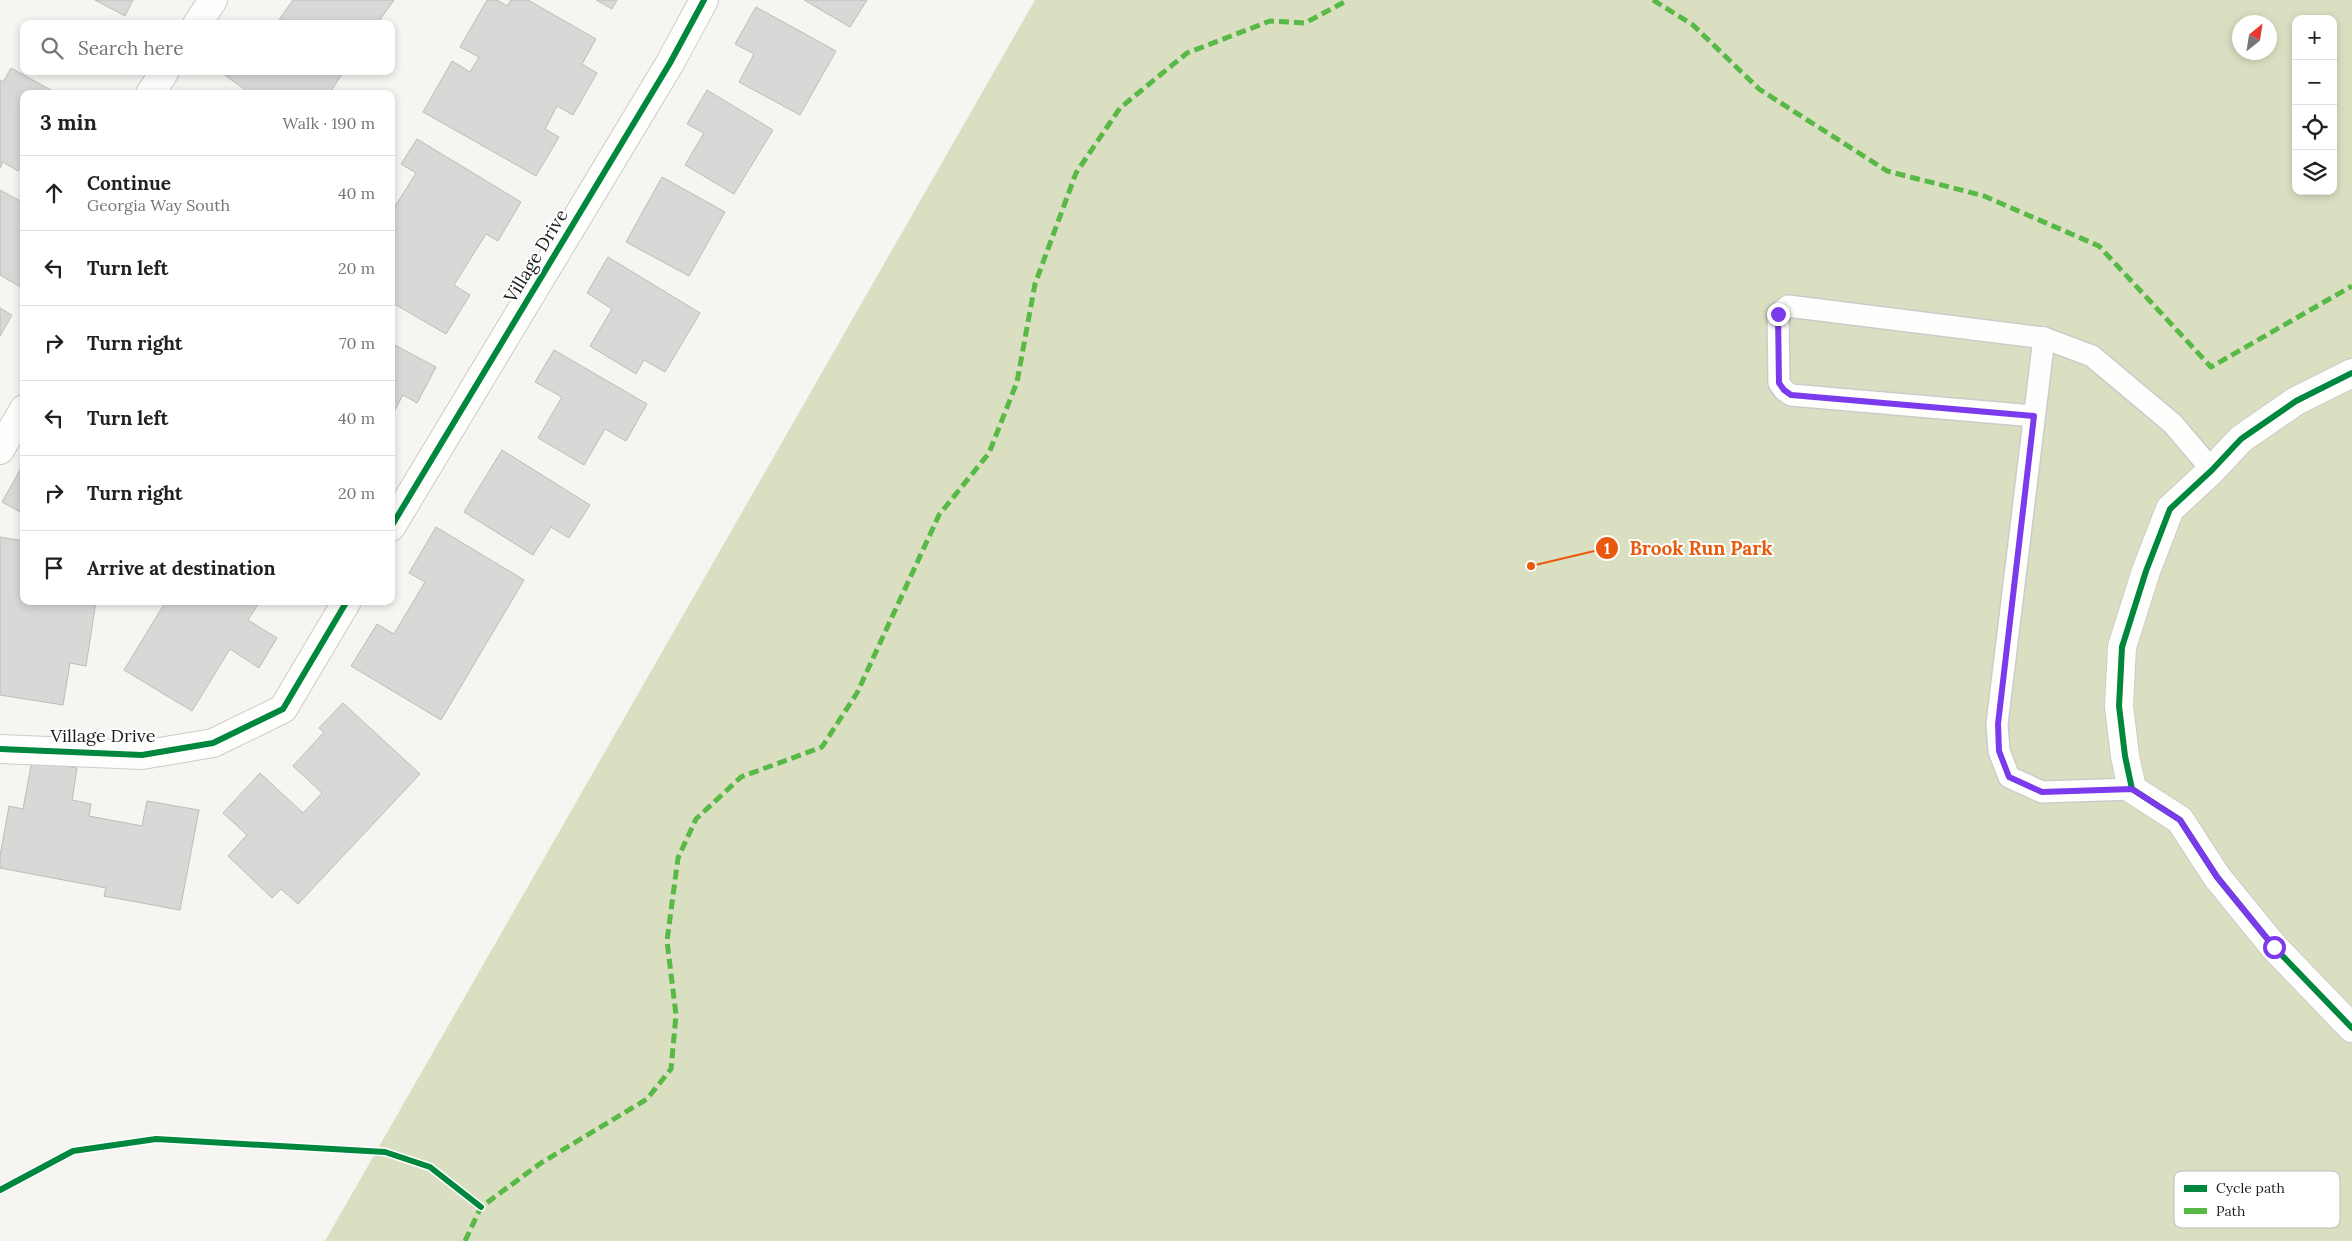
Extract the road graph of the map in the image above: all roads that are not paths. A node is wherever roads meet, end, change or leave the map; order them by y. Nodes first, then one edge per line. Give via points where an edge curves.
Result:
1 (213, 0) edge
2 (704, 0) edge
3 (200, 20) edge
4 (162, 75) edge
5 (153, 90) edge
6 (2044, 338) junction
7 (2352, 373) edge
8 (20, 416) edge
9 (2034, 416) junction
10 (0, 450) edge
11 (2212, 470) junction
12 (395, 520) edge
13 (345, 605) edge
14 (0, 749) edge
15 (2132, 789) junction
16 (2352, 1028) edge

1 - 3 street
2 - 12 street, Village Drive via 670,63
4 - 5 street
6 - 9 lane
6 - 9 lane via 1788,306 1778,314 1779,383 1791,395
6 - 11 lane via 2092,356 2173,424
7 - 11 street via 2296,401 2241,438
8 - 10 street
9 - 15 lane via 1998,724 1999,751 2009,777 2042,792
11 - 15 street via 2170,509 2122,647 2119,706
13 - 14 street, Village Drive via 283,709 213,743 142,755
15 - 16 street via 2180,820 2217,877 2274,947

